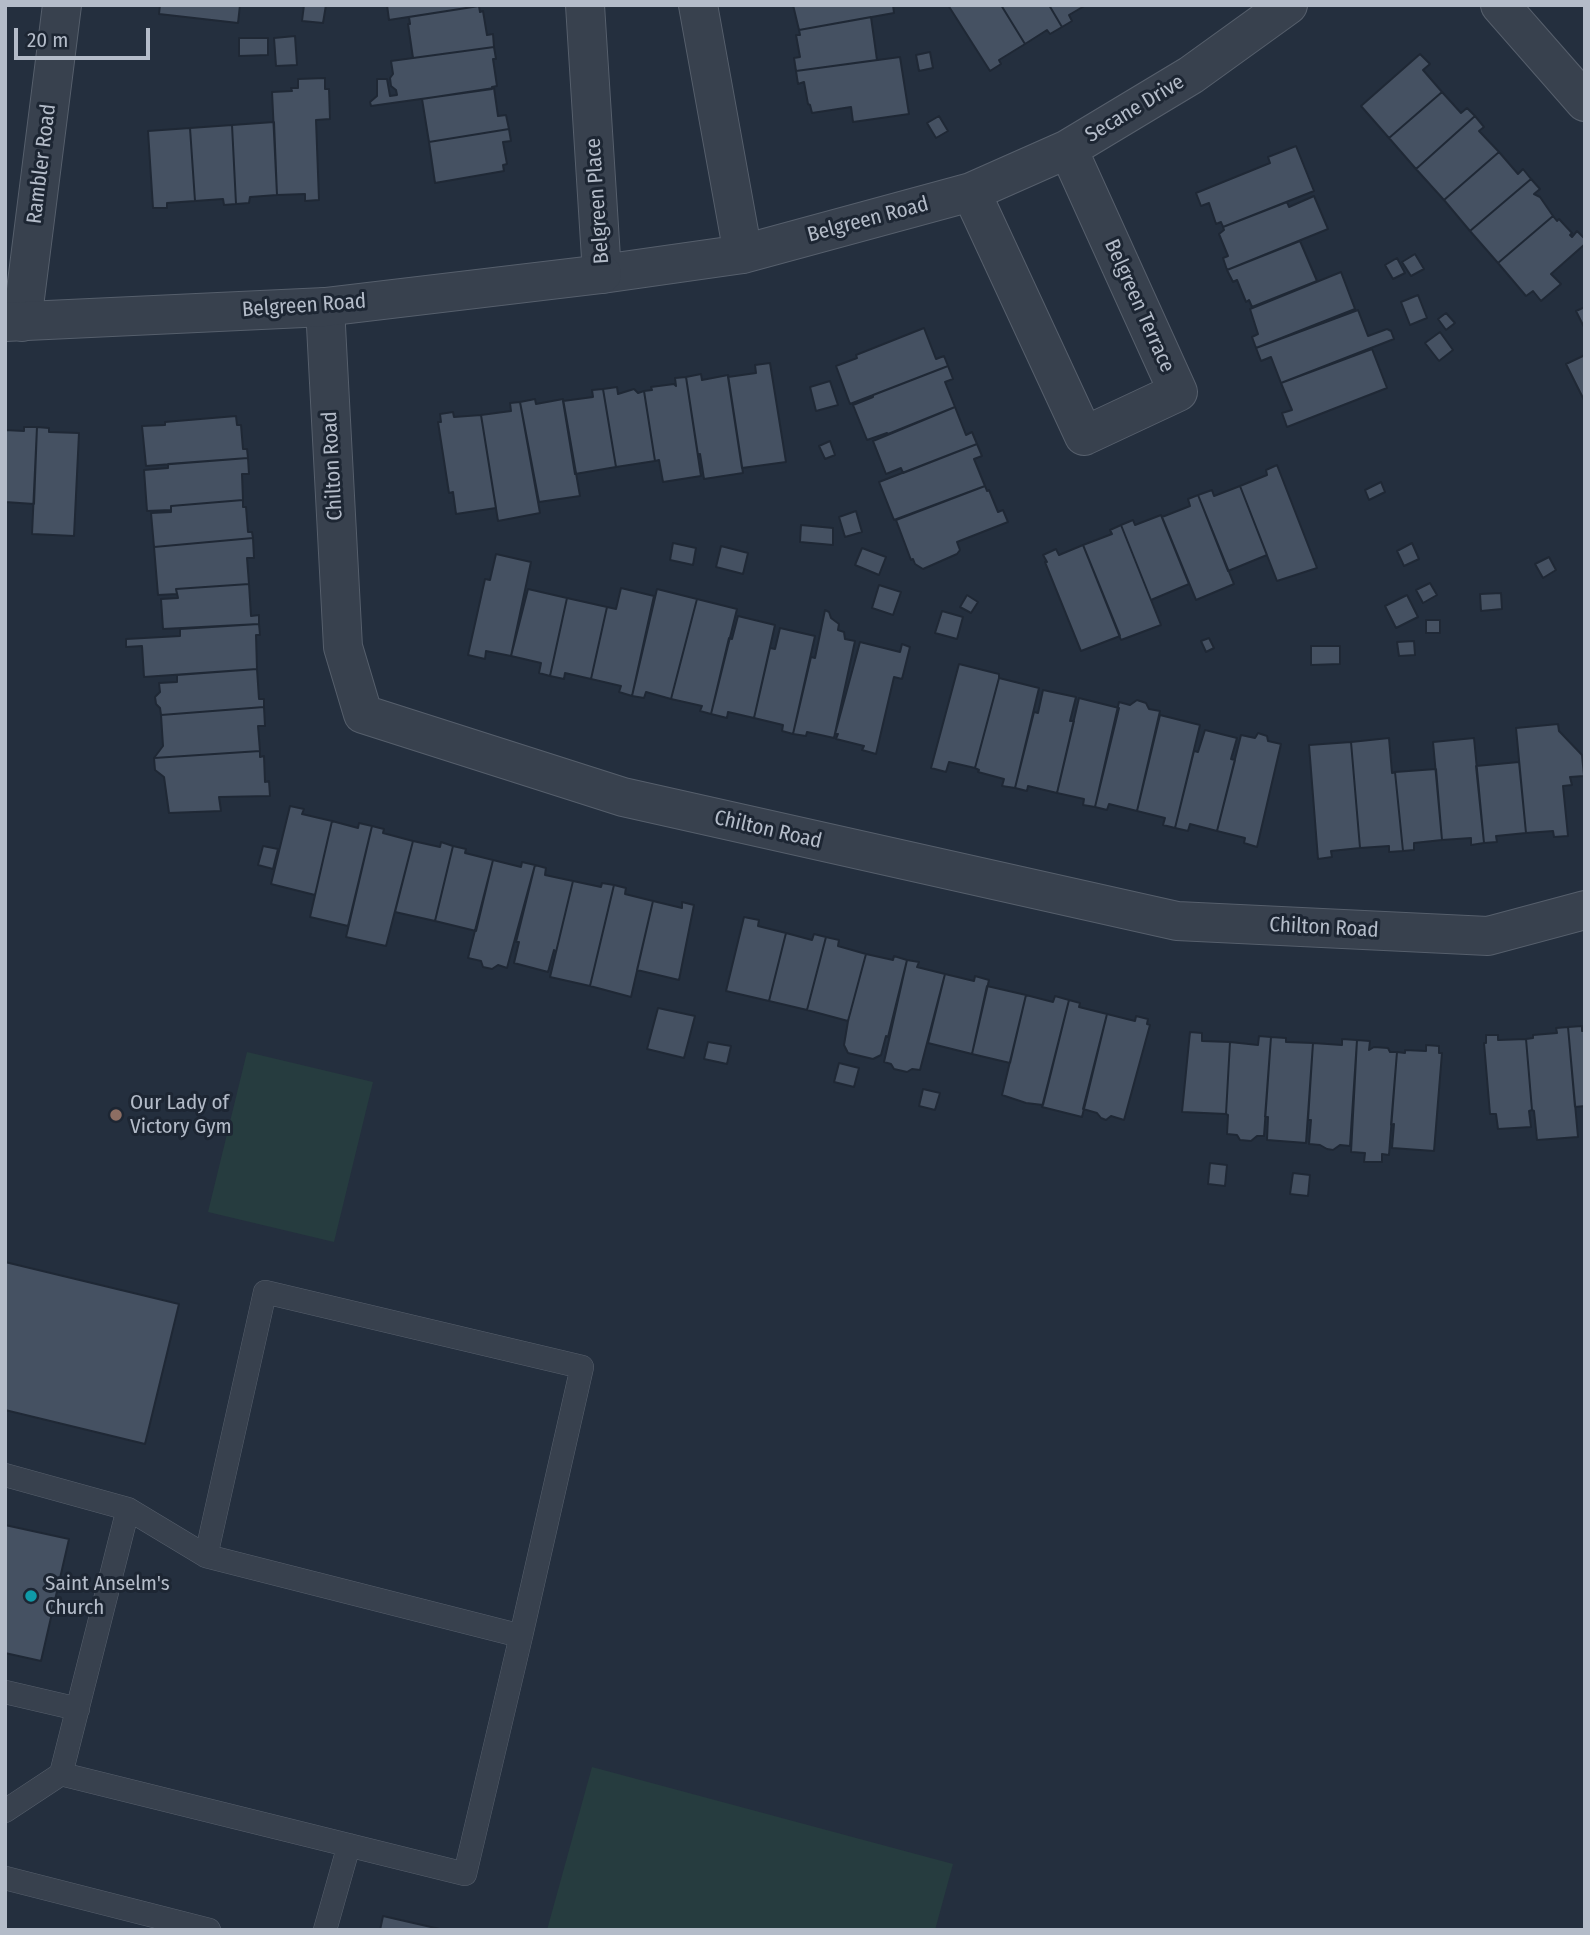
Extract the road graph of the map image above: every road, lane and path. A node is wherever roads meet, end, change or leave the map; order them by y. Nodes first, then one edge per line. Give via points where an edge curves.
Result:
1 (62, 5) edge
2 (585, 5) edge
3 (698, 5) edge
4 (1288, 5) edge
5 (1500, 5) edge
6 (1585, 102) edge
7 (1068, 149) junction
8 (971, 192) junction
9 (734, 255) junction
10 (602, 274) junction
11 (325, 307) junction
12 (13, 322) edge
13 (1585, 911) edge
14 (5, 1475) edge
15 (128, 1509) junction
16 (206, 1556) junction
17 (521, 1636) junction
18 (5, 1692) edge
19 (78, 1709) junction
20 (61, 1774) junction
21 (5, 1811) edge
22 (349, 1845) junction
23 (5, 1878) edge
24 (209, 1930) edge
25 (325, 1930) edge

1 - 12 street, Rambler Road
2 - 10 street, Belgreen Place
3 - 9 street
4 - 7 street, Secane Drive via 1191,75
5 - 6 street
7 - 8 street, Secane Drive
7 - 8 street, Belgreen Terrace via 1178,392 1084,436
8 - 9 street, Belgreen Road
9 - 10 street, Belgreen Place
10 - 11 street, Belgreen Road
11 - 12 street, Belgreen Road
11 - 13 street, Chilton Road via 343,647 363,713 623,797 1177,921 1488,936
14 - 15 lane
15 - 16 lane
15 - 19 lane
16 - 17 lane
16 - 17 lane via 265,1292 582,1367
17 - 22 lane via 465,1874
18 - 19 lane
19 - 20 lane
20 - 21 lane
20 - 22 lane
22 - 25 lane
23 - 24 lane

